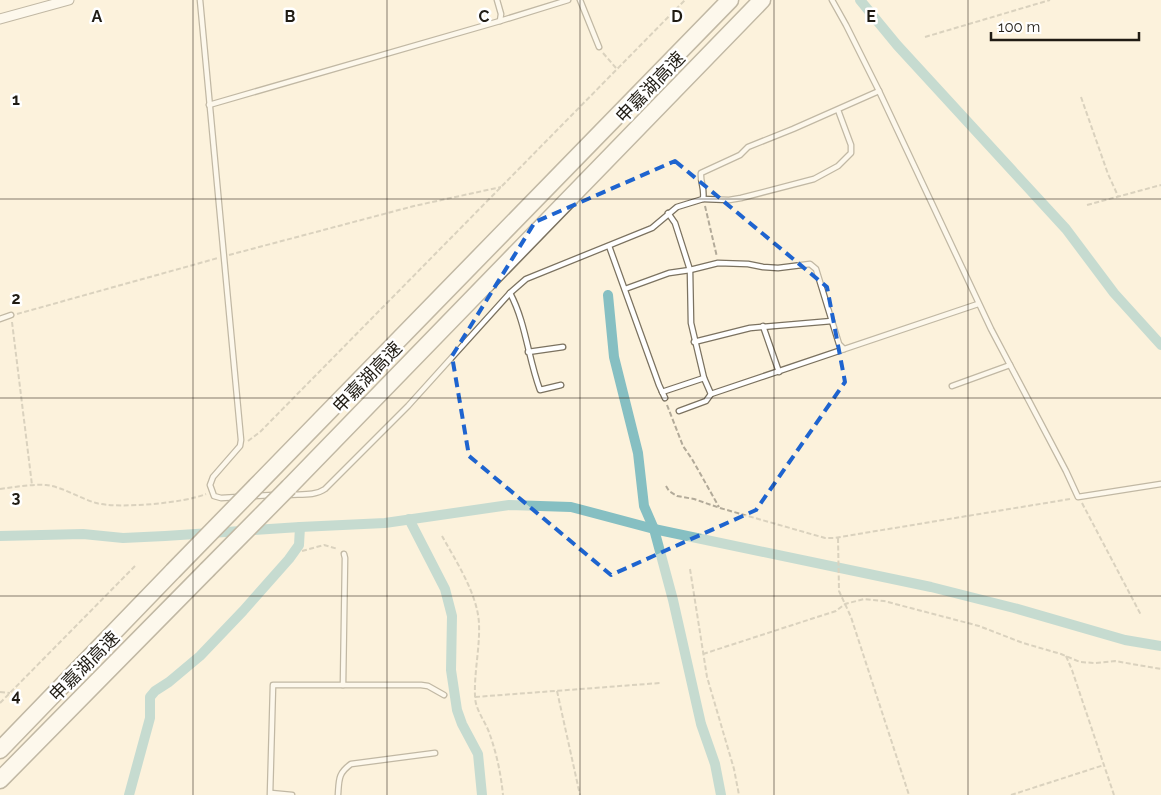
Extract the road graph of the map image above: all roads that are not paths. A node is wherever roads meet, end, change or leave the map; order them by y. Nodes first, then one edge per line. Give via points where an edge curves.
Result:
1 (69, 0) edge
2 (200, 0) edge
3 (497, 0) edge
4 (568, 0) edge
5 (580, 0) edge
6 (730, 0) edge
7 (762, 0) edge
8 (832, 0) edge
9 (0, 19) edge
10 (500, 21) junction
11 (599, 47) road end
12 (879, 91) junction
13 (209, 105) junction
14 (838, 110) junction
15 (703, 198) junction
16 (668, 213) junction
17 (609, 246) junction
18 (690, 270) junction
19 (625, 289) junction
20 (510, 294) junction
21 (978, 304) junction
22 (12, 316) road end
23 (0, 319) edge
24 (832, 321) junction
25 (763, 326) junction
26 (694, 342) junction
27 (563, 347) dead end
28 (844, 349) junction
29 (528, 352) junction
30 (1010, 365) junction
31 (779, 372) junction
32 (704, 378) junction
33 (561, 385) dead end
34 (952, 386) dead end
35 (662, 392) junction
36 (711, 394) junction
37 (665, 398) road end
38 (678, 411) dead end
39 (1161, 484) edge
40 (344, 554) road end
41 (343, 685) junction
42 (444, 695) dead end
43 (0, 750) edge
44 (436, 753) dead end
45 (0, 780) edge
46 (270, 794) edge
47 (292, 795) edge
48 (338, 795) edge

1 - 9 street
2 - 13 lane
3 - 10 lane via 501,10
4 - 10 lane
5 - 11 lane
6 - 43 highway, 申嘉湖高速, bridge
7 - 45 highway, 申嘉湖高速, bridge
8 - 12 lane
10 - 13 lane
12 - 14 lane
12 - 21 lane
13 - 20 lane via 240,430 240,446 213,477 210,485 214,496 320,492 408,406
14 - 15 lane via 748,147 740,155 701,173
14 - 15 lane via 851,153 838,166 814,179 741,198
15 - 16 lane
16 - 17 lane via 652,228
16 - 18 lane via 675,223
17 - 19 lane
17 - 20 lane via 536,273
18 - 19 lane via 669,273
18 - 24 lane via 718,263 778,268 810,264 816,269
18 - 26 lane
19 - 35 lane
20 - 29 lane via 516,304
21 - 28 lane
21 - 30 lane
22 - 23 lane
24 - 25 lane
24 - 28 lane via 838,344
25 - 26 lane
25 - 31 lane
26 - 32 lane
27 - 29 lane
28 - 31 lane
29 - 33 lane via 540,390
30 - 34 lane
30 - 39 lane via 1078,498
31 - 36 lane
32 - 35 lane
32 - 36 lane
35 - 37 lane
36 - 38 lane via 706,401
40 - 41 lane
41 - 42 lane via 421,685
41 - 46 lane via 273,685
44 - 48 lane via 351,764 342,770
46 - 47 lane

